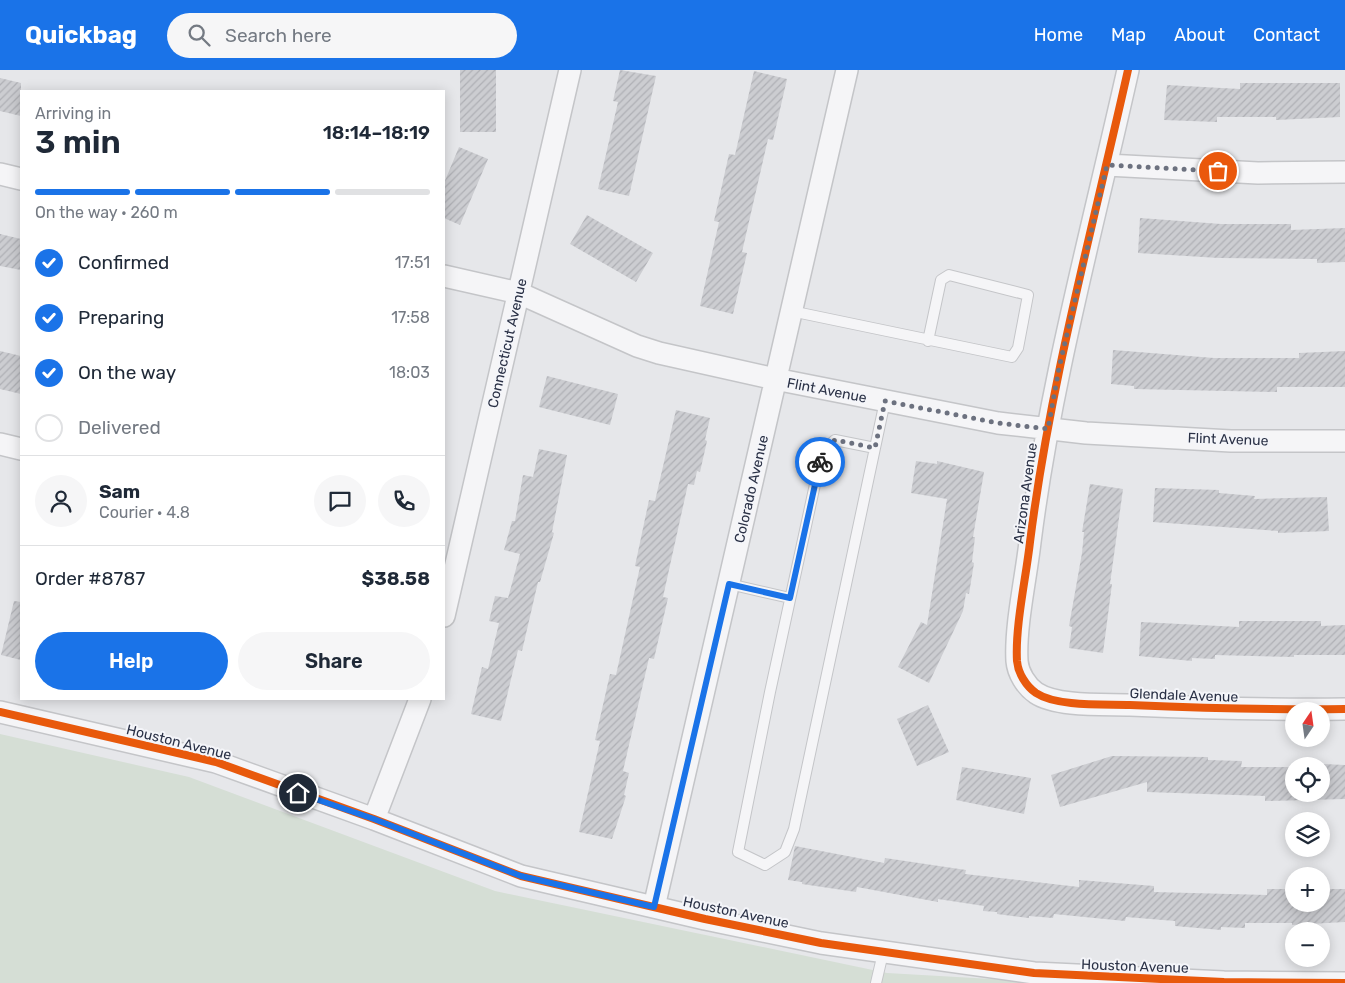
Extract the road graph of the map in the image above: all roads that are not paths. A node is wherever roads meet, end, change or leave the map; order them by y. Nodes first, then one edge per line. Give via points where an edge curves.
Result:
1 (570, 70) edge
2 (847, 70) edge
3 (1128, 70) edge
4 (1107, 165) junction
5 (1345, 172) edge
6 (0, 174) edge
7 (20, 179) edge
8 (445, 276) edge
9 (519, 293) junction
10 (791, 311) junction
11 (928, 341) junction
12 (775, 379) junction
13 (885, 401) junction
14 (1048, 429) junction
15 (1345, 441) edge
16 (0, 444) edge
17 (875, 448) junction
18 (20, 449) edge
19 (451, 548) edge
20 (729, 584) junction
21 (790, 598) junction
22 (445, 606) edge
23 (1028, 685) joint
24 (420, 700) edge
25 (1345, 709) edge
26 (0, 712) edge
27 (374, 819) junction
28 (654, 907) junction
29 (883, 953) junction
30 (876, 983) edge
31 (1345, 983) edge

1 - 9 street, Connecticut Avenue
2 - 10 street, Colorado Avenue
3 - 4 street, Arizona Avenue
4 - 5 street via 1258,173
4 - 14 street, Arizona Avenue via 1059,368
6 - 7 street
8 - 9 street, Flint Avenue
9 - 12 street, Flint Avenue via 637,346
9 - 19 street, Connecticut Avenue
10 - 11 lane
10 - 12 street, Colorado Avenue
11 - 11 lane via 1012,357 1018,348 1028,295 949,275 940,280
12 - 13 street, Flint Avenue
12 - 20 street, Colorado Avenue
13 - 14 street, Flint Avenue via 998,423
13 - 17 lane
14 - 15 street, Flint Avenue via 1231,441
14 - 23 street, Arizona Avenue via 1038,478 1017,662
16 - 18 street
17 - 21 lane via 835,440 822,452
17 - 21 lane via 794,829 785,852 765,865 738,852
19 - 22 street, Connecticut Avenue
20 - 21 lane
20 - 28 street, Colorado Avenue
23 - 25 street, Glendale Avenue via 1046,698 1093,704 1240,710
24 - 27 street
26 - 27 street, Houston Avenue via 216,762
27 - 28 street, Houston Avenue via 521,876
28 - 29 street, Houston Avenue
29 - 30 lane
29 - 31 street, Houston Avenue via 1095,978

